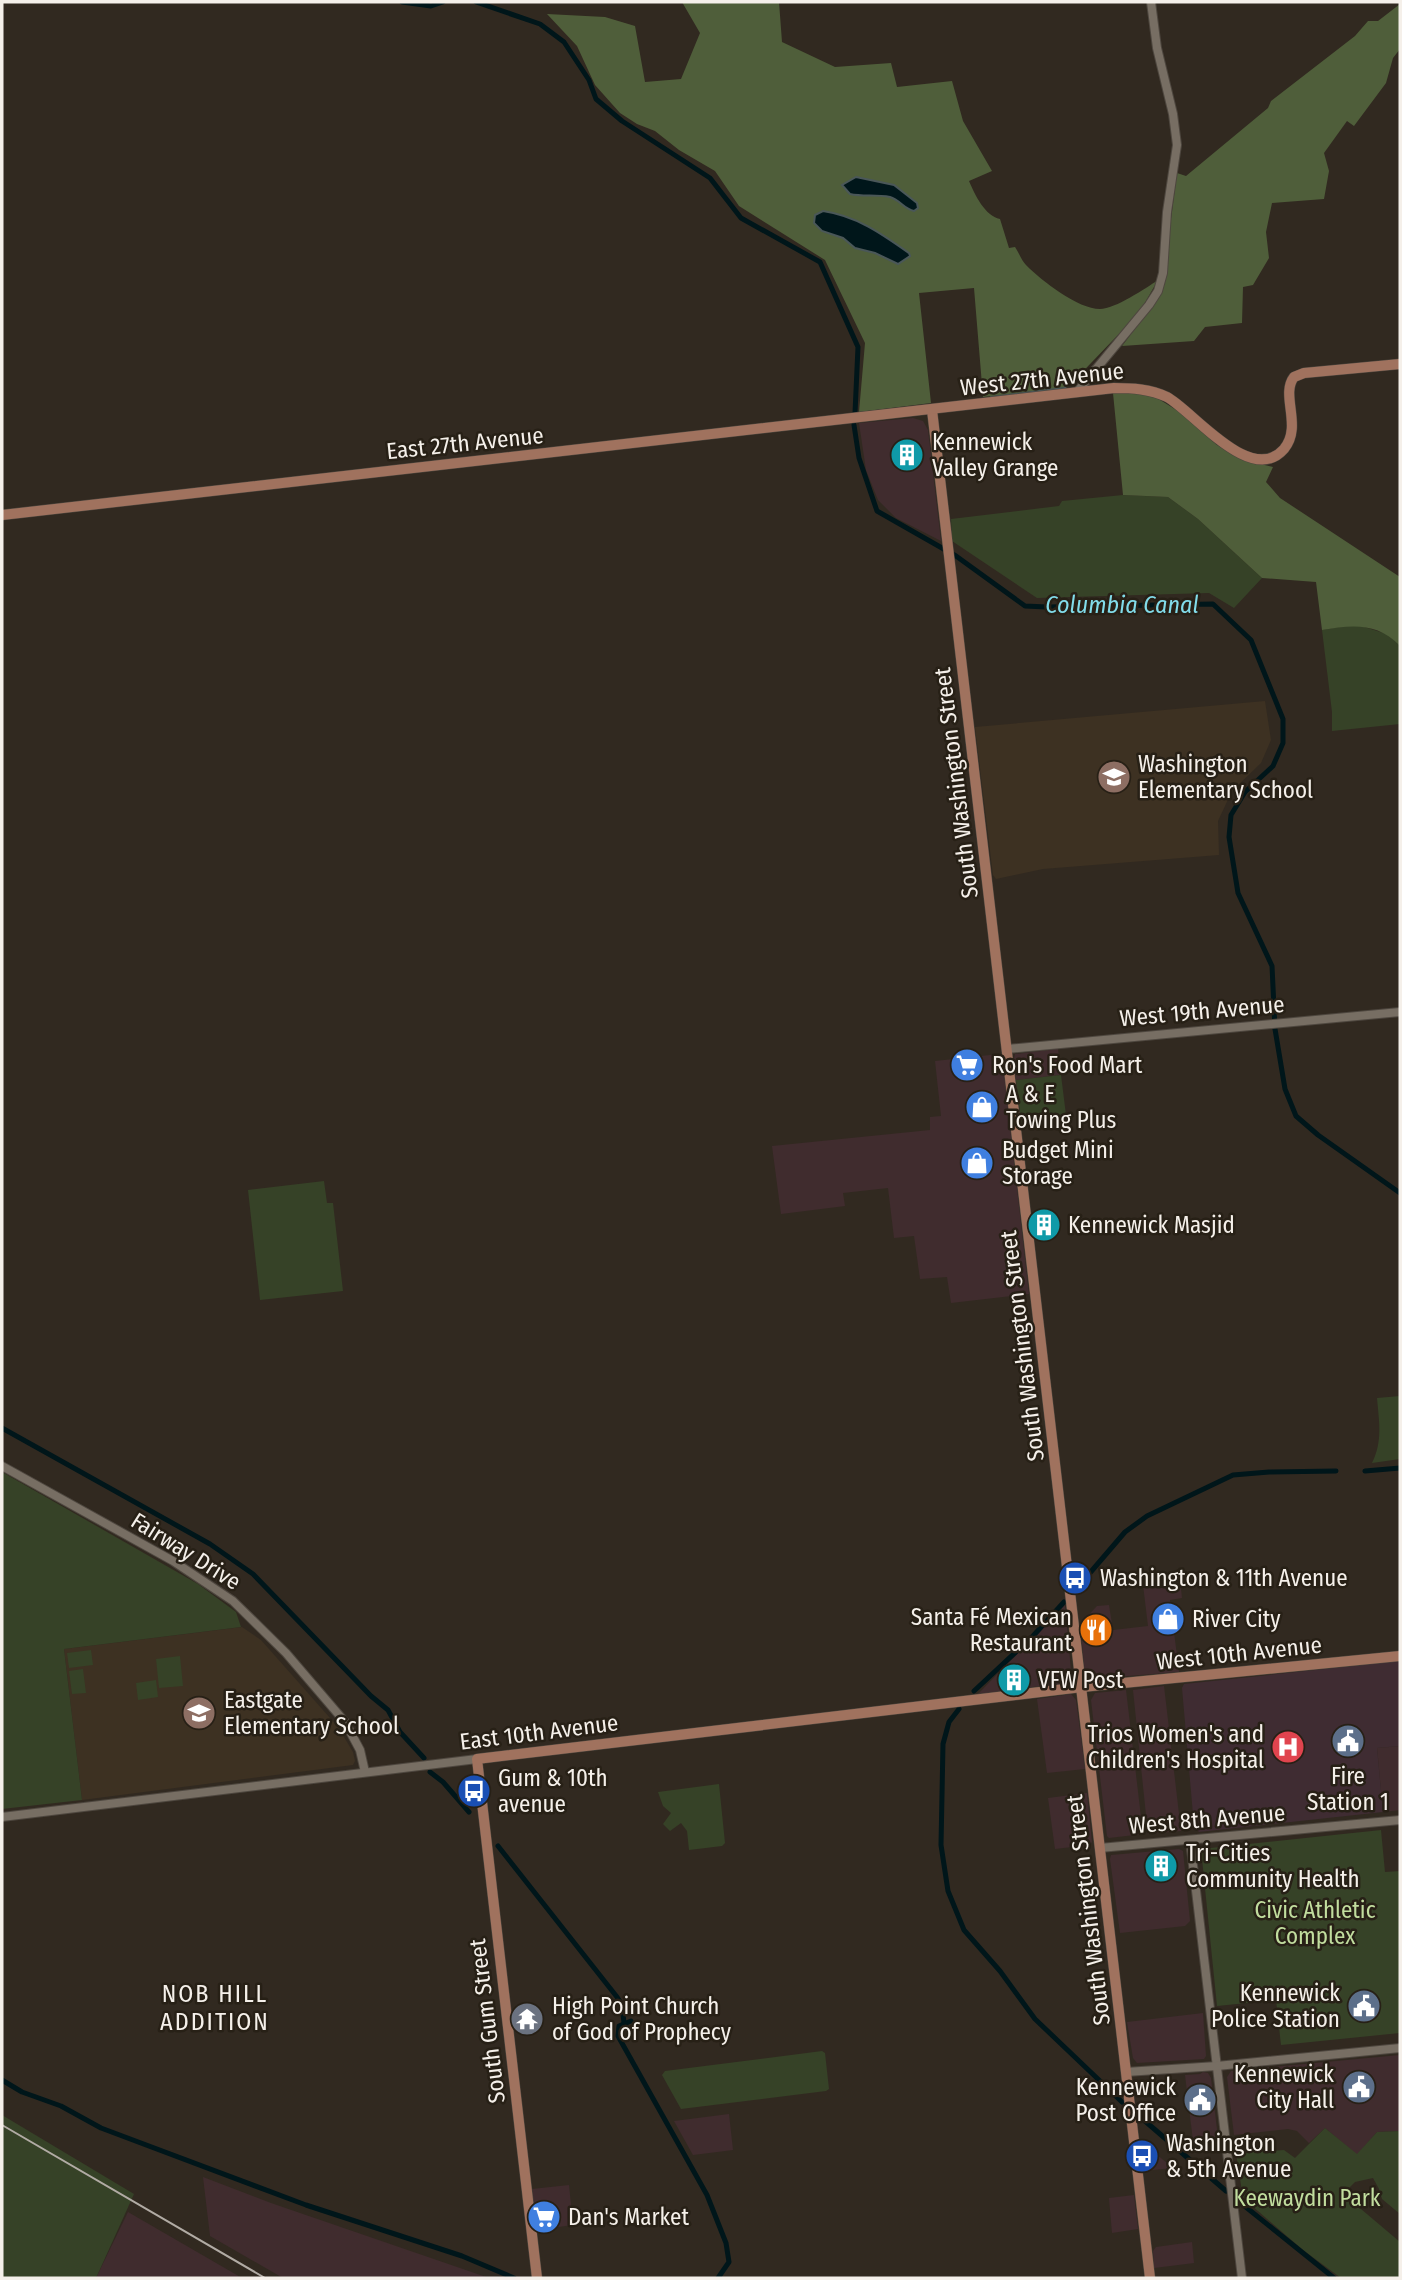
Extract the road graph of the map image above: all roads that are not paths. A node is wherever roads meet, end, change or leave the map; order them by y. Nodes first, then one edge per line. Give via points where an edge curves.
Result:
1 (1151, 2) edge
2 (1400, 364) edge
3 (1077, 392) junction
4 (932, 410) junction
5 (2, 515) edge
6 (1400, 1012) edge
7 (1007, 1049) junction
8 (2, 1466) edge
9 (1400, 1657) edge
10 (1082, 1687) junction
11 (477, 1759) junction
12 (365, 1772) junction
13 (2, 1817) edge
14 (1400, 1820) edge
15 (1190, 1840) junction
16 (1100, 1848) junction
17 (1400, 2048) edge
18 (1217, 2066) junction
19 (1126, 2072) junction
20 (537, 2278) edge
21 (1150, 2278) edge
22 (1242, 2278) edge

1 - 3 street via 1177,135 1163,273 1149,305
2 - 3 main road, West 27th Avenue via 1304,373 1292,379 1292,433 1274,457 1256,458 1229,447 1181,407 1156,393 1123,388
3 - 4 main road, West 27th Avenue
4 - 5 main road, East 27th Avenue
4 - 7 main road, South Washington Street
6 - 7 street, West 19th Avenue
7 - 10 main road, South Washington Street
8 - 12 street, Fairway Drive via 173,1561 246,1612 349,1728
9 - 10 main road, West 10th Avenue
10 - 11 main road, East 10th Avenue
10 - 16 main road, South Washington Street
11 - 12 street, East 10th Avenue
11 - 20 main road, South Gum Street
12 - 13 street, East 10th Avenue
14 - 15 street, West 8th Avenue
15 - 16 street, West 8th Avenue
15 - 18 street
16 - 19 main road, South Washington Street
17 - 18 street
18 - 19 street
18 - 22 street
19 - 21 main road, South Washington Street

